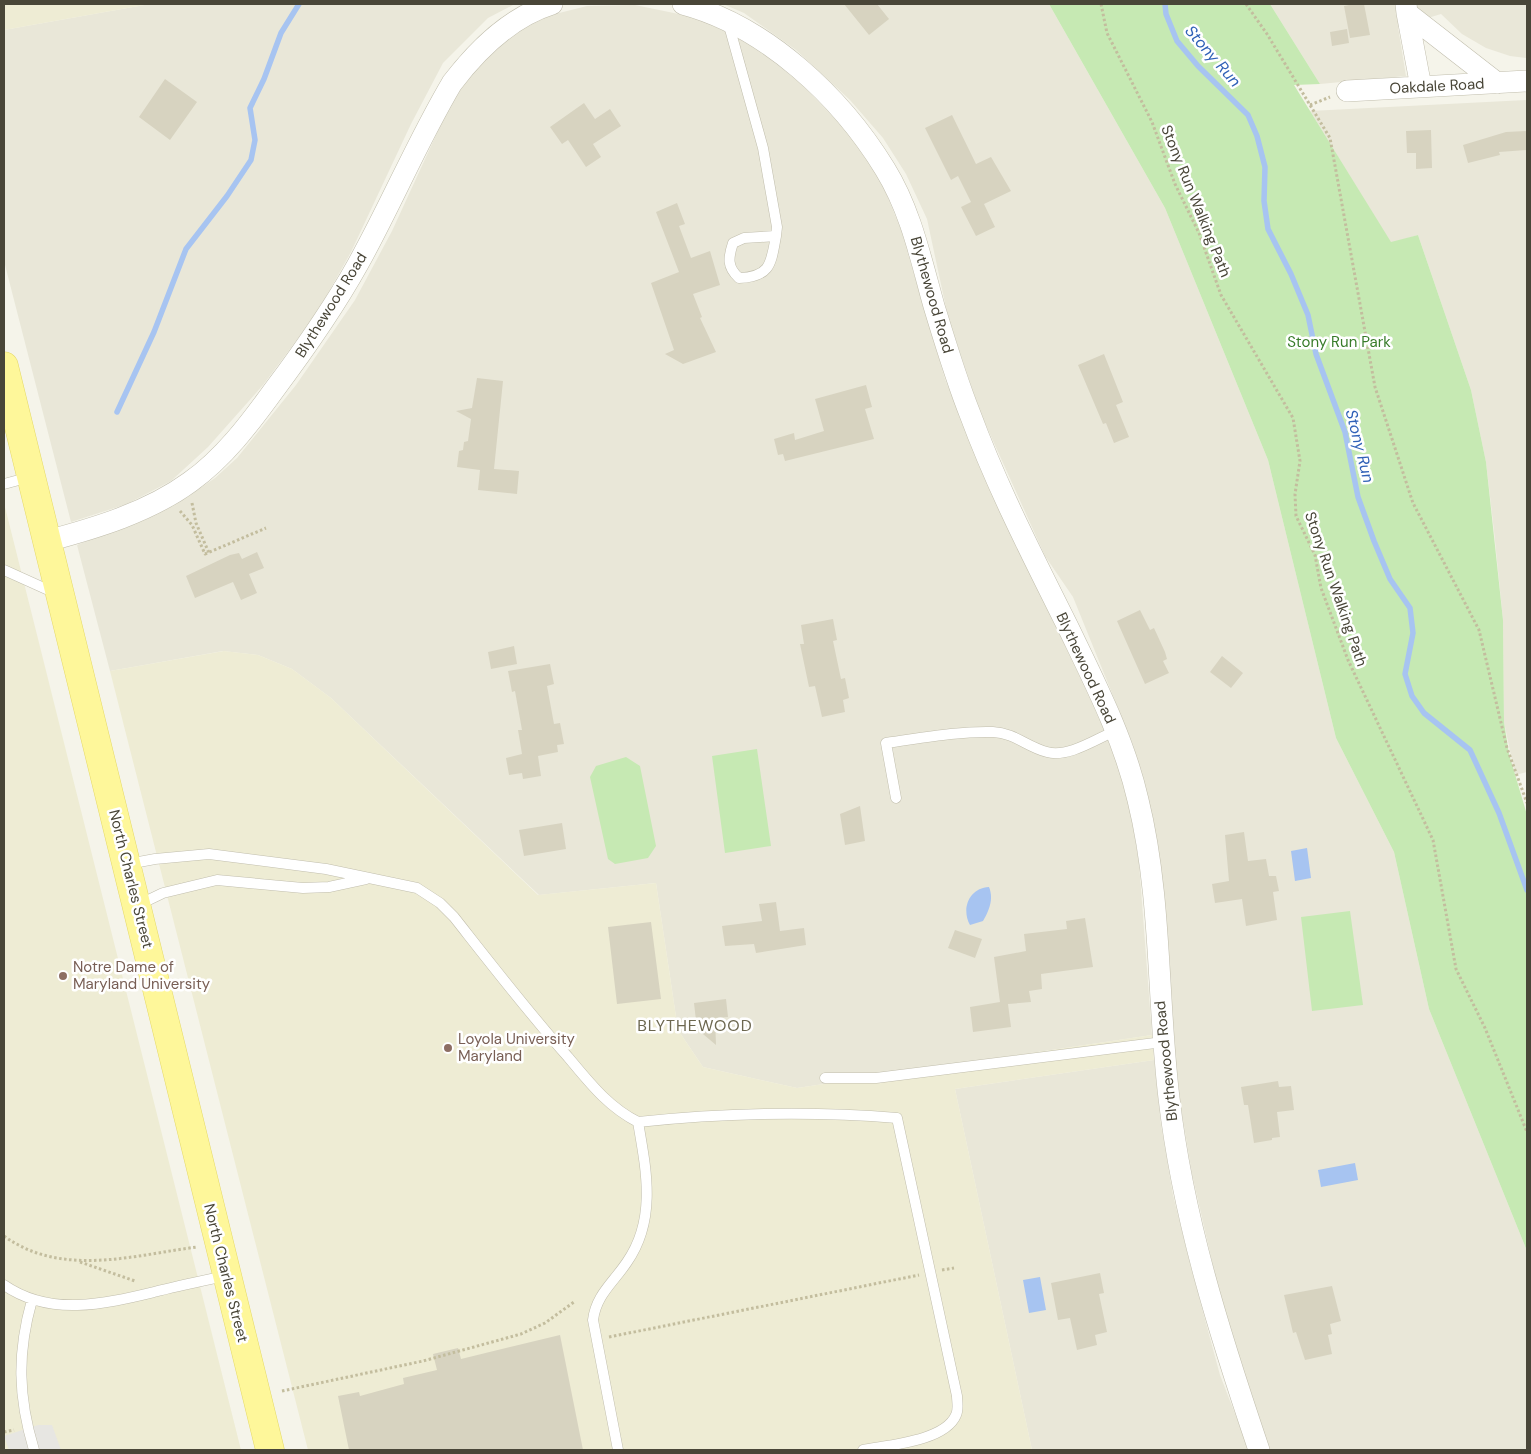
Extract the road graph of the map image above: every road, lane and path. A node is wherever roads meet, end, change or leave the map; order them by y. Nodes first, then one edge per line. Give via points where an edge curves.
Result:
1 (552, 4) edge
2 (683, 4) edge
3 (1101, 4) edge
4 (1246, 4) edge
5 (1406, 8) edge
6 (727, 18) junction
7 (1527, 81) edge
8 (1497, 83) junction
9 (1421, 87) junction
10 (1346, 91) dead end
11 (776, 236) junction
12 (4, 366) edge
13 (31, 477) junction
14 (191, 482) junction
15 (4, 484) edge
16 (164, 498) junction
17 (196, 523) junction
18 (192, 525) junction
19 (266, 528) dead end
20 (47, 541) junction
21 (209, 552) junction
22 (4, 570) edge
23 (61, 596) junction
24 (1116, 731) junction
25 (896, 798) dead end
26 (1527, 802) edge
27 (127, 864) junction
28 (367, 879) junction
29 (137, 906) junction
30 (1163, 1042) junction
31 (825, 1078) dead end
32 (638, 1122) junction
33 (1527, 1132) edge
34 (4, 1236) edge
35 (200, 1247) dead end
36 (77, 1260) junction
37 (954, 1268) dead end
38 (930, 1272) junction
39 (227, 1275) junction
40 (4, 1285) edge
41 (146, 1294) junction
42 (32, 1300) junction
43 (574, 1302) dead end
44 (596, 1339) junction
45 (282, 1391) dead end
46 (34, 1450) edge
47 (270, 1450) edge
48 (618, 1450) edge
49 (863, 1450) edge
50 (1259, 1450) edge

1 - 14 street, Blythewood Road via 512,23 466,64 441,103 368,245 321,324 248,425
2 - 6 street, Blythewood Road
3 - 33 path, Stony Run Walking Path via 1107,33 1152,122 1175,184 1199,233 1221,295 1293,418 1300,461 1295,494 1296,516 1315,556 1321,588 1348,660 1433,840 1456,969 1485,1028
4 - 26 path via 1330,138 1375,387 1413,503 1479,630 1507,748
5 - 8 street
5 - 9 street
6 - 11 lane via 763,148
6 - 24 street, Blythewood Road via 765,43 818,86 850,121 894,185 910,222 970,415 1011,511
7 - 8 street, Oakdale Road
8 - 9 street, Oakdale Road
9 - 10 street, Oakdale Road
11 - 11 lane via 771,264 763,273 739,278 731,270 728,258 733,243 744,238
12 - 13 main road, North Charles Street
13 - 15 lane
13 - 20 main road, North Charles Street
14 - 16 street, Blythewood Road
14 - 17 path
16 - 18 path via 178,508
16 - 20 street, Blythewood Road via 116,519
17 - 18 path
17 - 21 path
18 - 21 path via 205,554
19 - 21 path
20 - 23 main road, North Charles Street
22 - 23 lane
23 - 27 main road, North Charles Street
24 - 25 lane via 1069,751 1055,753 1006,733 992,732 886,743
24 - 30 street, Blythewood Road via 1131,772 1147,840
27 - 28 lane via 209,854 326,869
27 - 29 main road, North Charles Street
28 - 29 lane via 329,887 303,888 217,880 164,893
28 - 32 lane via 402,883 417,888 440,903 594,1088 617,1110
29 - 39 main road, North Charles Street
30 - 31 lane via 876,1078
30 - 50 street, Blythewood Road via 1176,1147 1198,1252 1230,1365
32 - 38 lane via 710,1114 773,1113 897,1118
32 - 44 lane via 647,1179 646,1213 628,1262 606,1287 594,1308
34 - 36 path via 32,1251
35 - 36 path via 126,1259
36 - 41 path via 143,1284
37 - 38 path
38 - 44 path
38 - 49 lane via 957,1396 957,1413 951,1424 940,1433
39 - 41 lane
39 - 47 main road, North Charles Street
40 - 42 lane
41 - 42 lane via 75,1306
42 - 46 lane via 23,1334 21,1380 23,1409
43 - 45 path via 545,1323 520,1334 422,1362
44 - 48 lane

